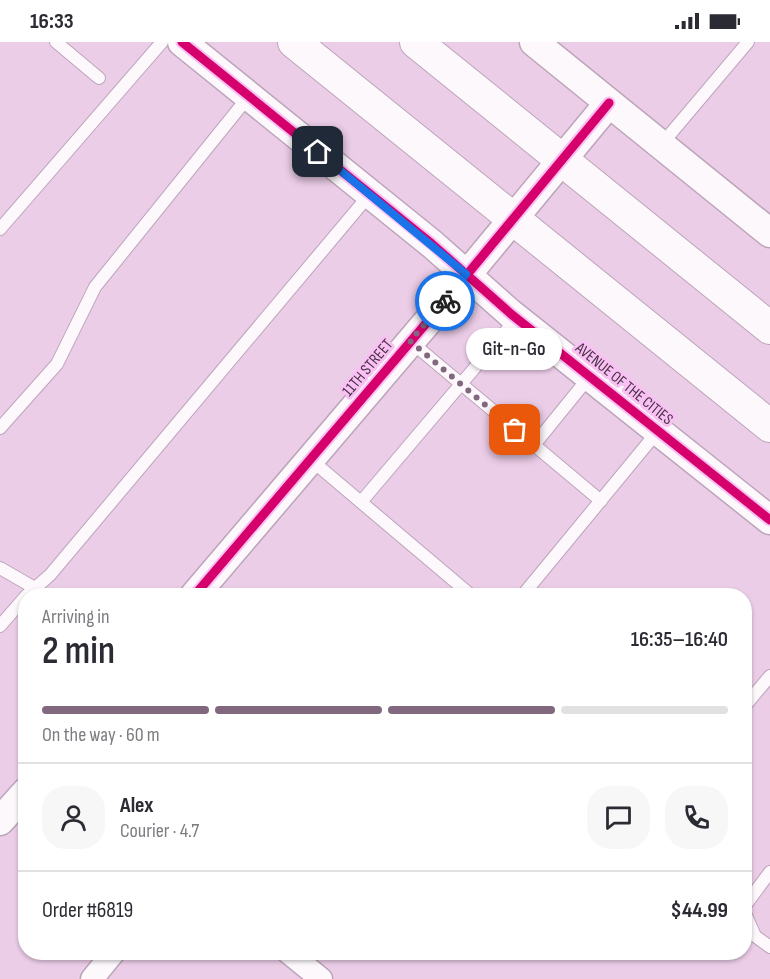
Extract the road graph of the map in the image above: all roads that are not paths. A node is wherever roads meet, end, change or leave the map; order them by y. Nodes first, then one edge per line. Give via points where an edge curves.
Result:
1 (56, 42) edge
2 (162, 42) edge
3 (182, 42) edge
4 (294, 42) edge
5 (416, 42) edge
6 (534, 42) edge
7 (748, 42) edge
8 (99, 78) dead end
9 (249, 96) junction
10 (609, 103) junction
11 (661, 145) junction
12 (561, 160) junction
13 (370, 194) junction
14 (512, 218) junction
15 (0, 230) edge
16 (770, 233) edge
17 (466, 274) junction
18 (517, 318) junction
19 (770, 328) edge
20 (410, 341) junction
21 (590, 376) junction
22 (460, 384) junction
23 (770, 426) edge
24 (0, 428) edge
25 (658, 431) junction
26 (534, 445) junction
27 (310, 459) junction
28 (601, 501) junction
29 (360, 502) junction
30 (770, 520) edge
31 (0, 568) edge
32 (22, 588) edge
33 (34, 588) edge
34 (201, 588) edge
35 (462, 588) edge
36 (529, 588) edge
37 (18, 605) edge
38 (0, 626) edge
39 (770, 676) edge
40 (752, 697) edge
41 (18, 801) edge
42 (0, 821) edge
43 (770, 872) edge
44 (752, 898) edge
45 (752, 929) edge
46 (770, 947) edge
47 (107, 960) edge
48 (298, 960) edge
49 (92, 979) edge
50 (321, 979) edge

1 - 8 lane
2 - 15 lane
3 - 9 street, AVENUE OF THE CITIES
4 - 14 main road
5 - 12 main road
6 - 10 street
7 - 11 lane
9 - 13 street, AVENUE OF THE CITIES
9 - 24 lane via 95,287 57,364
10 - 11 street
10 - 12 street, 11TH STREET
11 - 16 street
12 - 14 street, 11TH STREET
12 - 19 main road
13 - 17 street, AVENUE OF THE CITIES
13 - 33 lane via 50,575
14 - 17 street, 11TH STREET
14 - 23 main road
17 - 18 street, AVENUE OF THE CITIES
17 - 20 street, 11TH STREET
18 - 21 street, AVENUE OF THE CITIES
18 - 22 lane
20 - 22 lane
20 - 27 street, 11TH STREET
21 - 25 street, AVENUE OF THE CITIES
21 - 26 lane
22 - 26 lane
22 - 29 lane
25 - 28 lane
25 - 30 street, AVENUE OF THE CITIES
26 - 28 lane
27 - 29 lane
27 - 34 street, 11TH STREET
28 - 36 lane
29 - 35 lane
31 - 32 lane
37 - 38 lane
39 - 40 lane
41 - 42 street
43 - 44 lane
45 - 46 lane via 755,936
47 - 49 street
48 - 50 street

